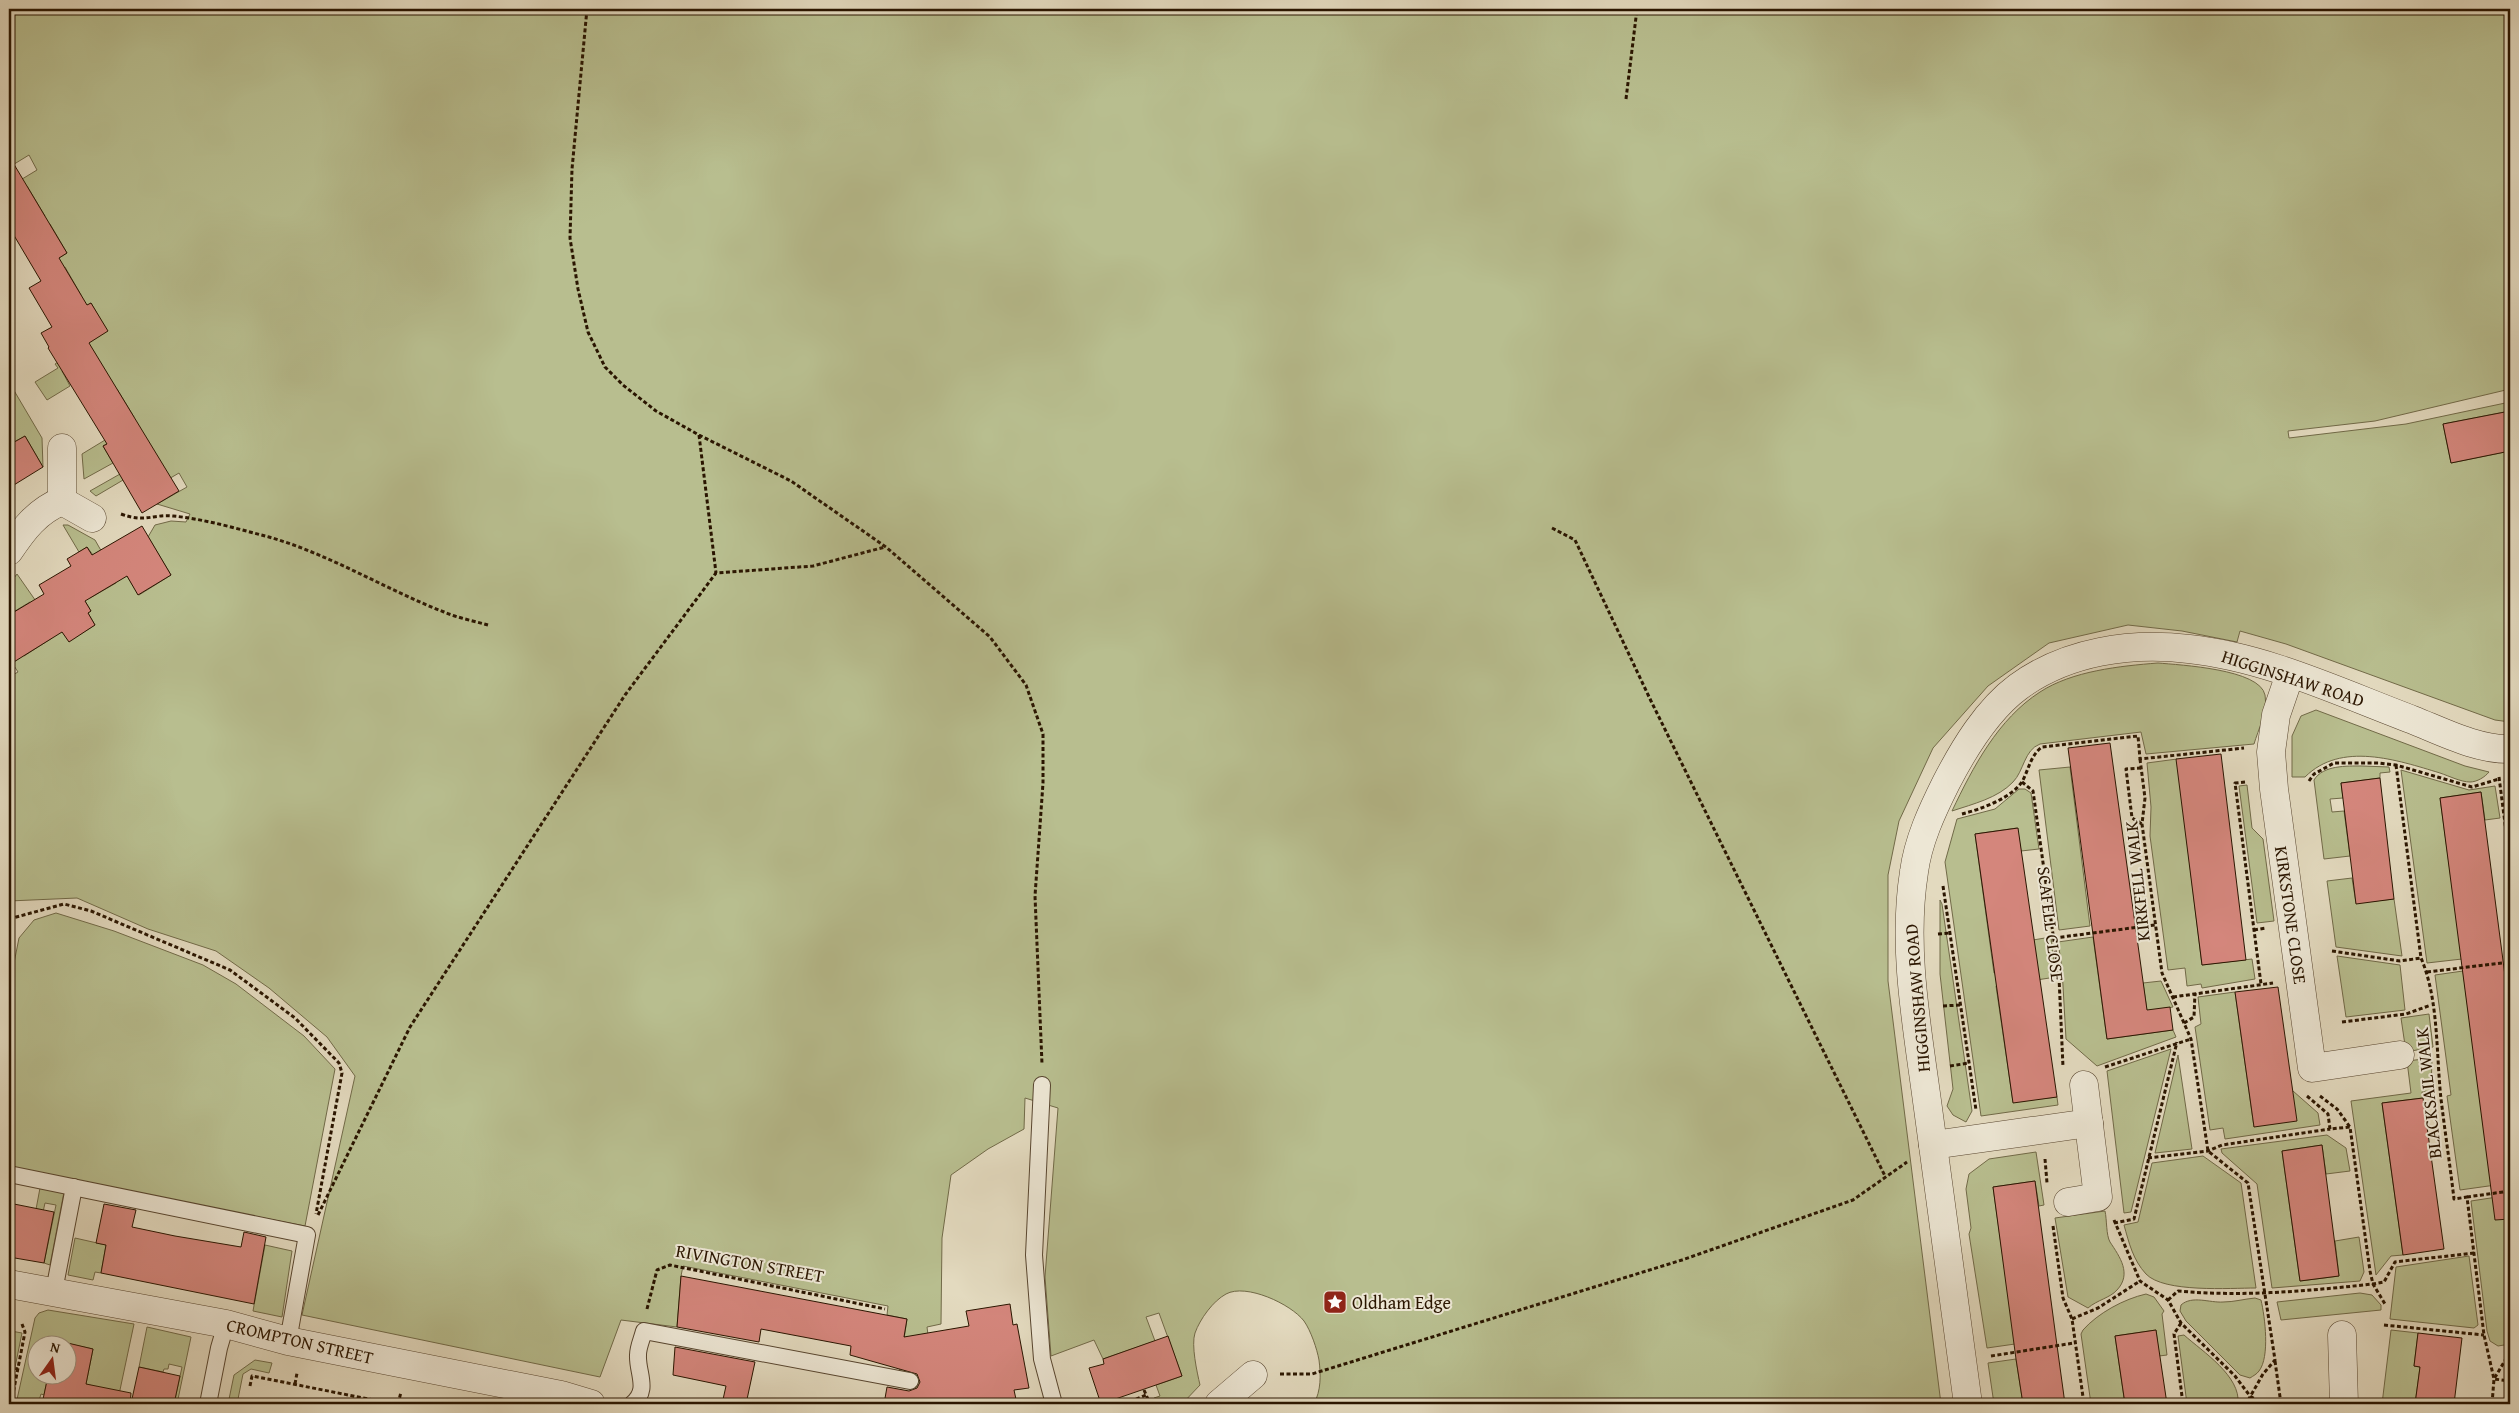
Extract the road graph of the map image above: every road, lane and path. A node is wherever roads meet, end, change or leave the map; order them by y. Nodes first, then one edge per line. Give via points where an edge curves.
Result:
1 (587, 9) edge
2 (1637, 9) edge
3 (1626, 99) dead end
4 (699, 435) junction
5 (62, 448) dead end
6 (62, 501) junction
7 (102, 516) joint
8 (1552, 528) dead end
9 (886, 547) junction
10 (9, 551) edge
11 (716, 573) junction
12 (488, 625) dead end
13 (2290, 674) junction
14 (2251, 748) dead end
15 (2506, 749) edge
16 (2140, 759) junction
17 (2396, 765) junction
18 (2141, 768) junction
19 (2499, 779) junction
20 (2309, 781) dead end
21 (2022, 782) junction
22 (2235, 783) dead end
23 (1955, 817) dead end
24 (2142, 824) junction
25 (2510, 862) edge
26 (1943, 885) dead end
27 (9, 919) edge
28 (2155, 925) junction
29 (1950, 933) junction
30 (1938, 934) dead end
31 (2054, 938) junction
32 (2332, 951) dead end
33 (2420, 958) junction
34 (2510, 962) edge
35 (2427, 972) junction
36 (2276, 982) dead end
37 (2261, 984) junction
38 (2195, 993) junction
39 (2173, 996) junction
40 (2431, 1004) junction
41 (1960, 1005) junction
42 (1942, 1006) dead end
43 (2342, 1022) dead end
44 (2184, 1023) junction
45 (2191, 1039) junction
46 (2177, 1041) junction
47 (2400, 1055) dead end
48 (1969, 1064) junction
49 (1950, 1066) dead end
50 (2312, 1068) junction
51 (2084, 1075) junction
52 (1042, 1085) joint
53 (2306, 1094) dead end
54 (1976, 1111) dead end
55 (2089, 1123) junction
56 (2350, 1127) junction
57 (2330, 1129) junction
58 (1932, 1144) junction
59 (2208, 1151) junction
60 (2044, 1155) dead end
61 (2148, 1158) junction
62 (9, 1174) edge
63 (1885, 1176) junction
64 (74, 1187) junction
65 (2510, 1191) edge
66 (2467, 1197) junction
67 (2056, 1205) junction
68 (2121, 1211) dead end
69 (2123, 1221) junction
70 (2474, 1253) junction
71 (2140, 1281) junction
72 (9, 1284) edge
73 (2373, 1284) junction
74 (54, 1290) junction
75 (2266, 1293) junction
76 (2168, 1300) junction
77 (2385, 1304) dead end
78 (885, 1309) dead end
79 (2072, 1319) junction
80 (2181, 1323) junction
81 (22, 1324) dead end
82 (226, 1324) junction
83 (2384, 1325) dead end
84 (644, 1331) junction
85 (2342, 1335) dead end
86 (2484, 1335) junction
87 (288, 1341) junction
88 (2074, 1343) junction
89 (2510, 1352) edge
90 (1983, 1357) dead end
91 (2275, 1360) junction
92 (9, 1367) edge
93 (18, 1369) junction
94 (1254, 1375) joint
95 (2494, 1379) junction
96 (910, 1381) dead end
97 (2510, 1381) edge
98 (250, 1386) dead end
99 (1144, 1390) dead end
100 (1146, 1395) junction
101 (2250, 1396) junction
102 (11, 1404) edge
103 (208, 1404) edge
104 (394, 1404) edge
105 (591, 1404) edge
106 (632, 1404) edge
107 (1054, 1404) edge
108 (1124, 1404) edge
109 (1150, 1404) edge
110 (1219, 1404) edge
111 (1968, 1404) edge
112 (2084, 1404) edge
113 (2183, 1404) edge
114 (2246, 1404) edge
115 (2262, 1404) edge
116 (2281, 1404) edge
117 (2344, 1404) edge
118 (2492, 1404) edge

1 - 4 path via 572,169 570,238 588,332 605,367 623,386 656,411
2 - 3 path
4 - 9 path via 792,481
4 - 11 path
5 - 6 street
6 - 7 street
6 - 10 street via 36,516
7 - 12 path via 147,520 169,516 187,518 271,538 445,612
8 - 63 path via 1575,540
9 - 11 path via 813,566
9 - 52 path via 990,637 1026,685 1043,734 1035,896
11 - 27 path via 624,695 410,1027 315,1222 342,1073 339,1063 295,1018 230,970 90,911 64,904
13 - 15 street, HIGGINSHAW ROAD via 2464,739
13 - 50 street, KIRKSTONE CLOSE via 2276,715 2271,752
13 - 58 street, HIGGINSHAW ROAD via 2246,660 2189,648 2149,646 2112,649 2074,659 2042,672 2018,687 1969,742 1930,818 1914,871 1910,950
14 - 16 path
15 - 19 path
16 - 18 path, KIRKFELL WALK
16 - 21 path, KIRKFELL WALK via 2138,736 2042,747 2035,753
17 - 19 path via 2472,786
17 - 20 path via 2334,763 2314,774
17 - 33 path, BLACKSAIL WALK
18 - 24 path, KIRKFELL WALK via 2145,798
18 - 24 path via 2126,769 2132,818
19 - 25 path
21 - 23 path via 1993,805
21 - 31 path, SCAFELL CLOSE via 2033,791
22 - 37 path
24 - 28 path, KIRKFELL WALK
26 - 29 path
28 - 31 path
28 - 39 path, KIRKFELL WALK via 2162,973
29 - 30 path
29 - 41 path
31 - 51 path, SCAFELL CLOSE via 2059,977
32 - 33 path via 2400,961
33 - 35 path, BLACKSAIL WALK
34 - 35 path
35 - 40 path, BLACKSAIL WALK
36 - 37 path
37 - 38 path
38 - 39 path
38 - 44 path via 2194,1017
39 - 44 path, KIRKFELL WALK
40 - 43 path via 2406,1014
40 - 66 path, BLACKSAIL WALK via 2454,1198
41 - 42 path
41 - 48 path
44 - 45 path, KIRKFELL WALK
45 - 46 path
45 - 59 path, KIRKFELL WALK
46 - 51 path
46 - 61 path
47 - 50 street
48 - 49 path
48 - 54 path
50 - 56 path via 2312,1090 2337,1109
51 - 55 street
52 - 107 lane via 1034,1255 1042,1359
53 - 57 path via 2328,1114
55 - 58 street
55 - 67 street via 2098,1198
56 - 57 path
56 - 73 path
57 - 59 path via 2222,1145
58 - 63 path
58 - 111 street, HIGGINSHAW ROAD
59 - 61 path
59 - 75 path via 2248,1183
60 - 67 path
61 - 69 path via 2134,1219
62 - 64 lane
63 - 94 path via 1852,1200 1682,1260 1312,1374
64 - 74 lane
64 - 87 lane via 307,1235
65 - 66 path
66 - 70 path
67 - 79 path via 2063,1298
68 - 69 path
69 - 71 path via 2114,1221
70 - 73 path via 2395,1262 2384,1282
70 - 86 path
71 - 76 path
71 - 79 path via 2098,1308
72 - 74 street, CROMPTON STREET
73 - 75 path
73 - 77 path
74 - 82 street, CROMPTON STREET
75 - 76 path via 2223,1295 2178,1291
75 - 91 path
76 - 80 path
78 - 84 path, RIVINGTON STREET via 670,1265 657,1270
79 - 88 path
80 - 101 path via 2235,1376
80 - 113 path via 2174,1334
81 - 93 path via 25,1332
82 - 87 street, CROMPTON STREET
82 - 103 lane
83 - 86 path
84 - 96 lane
84 - 106 lane via 638,1356 643,1385 638,1399
85 - 117 street
86 - 95 path
87 - 105 street, CROMPTON STREET via 561,1395
88 - 90 path
88 - 112 path
89 - 95 path
91 - 101 path
91 - 116 path
92 - 93 path
93 - 102 path
94 - 110 street
95 - 97 path
95 - 118 path
98 - 104 path via 252,1376
99 - 100 path
100 - 108 path
100 - 109 path
101 - 114 path
101 - 115 path

